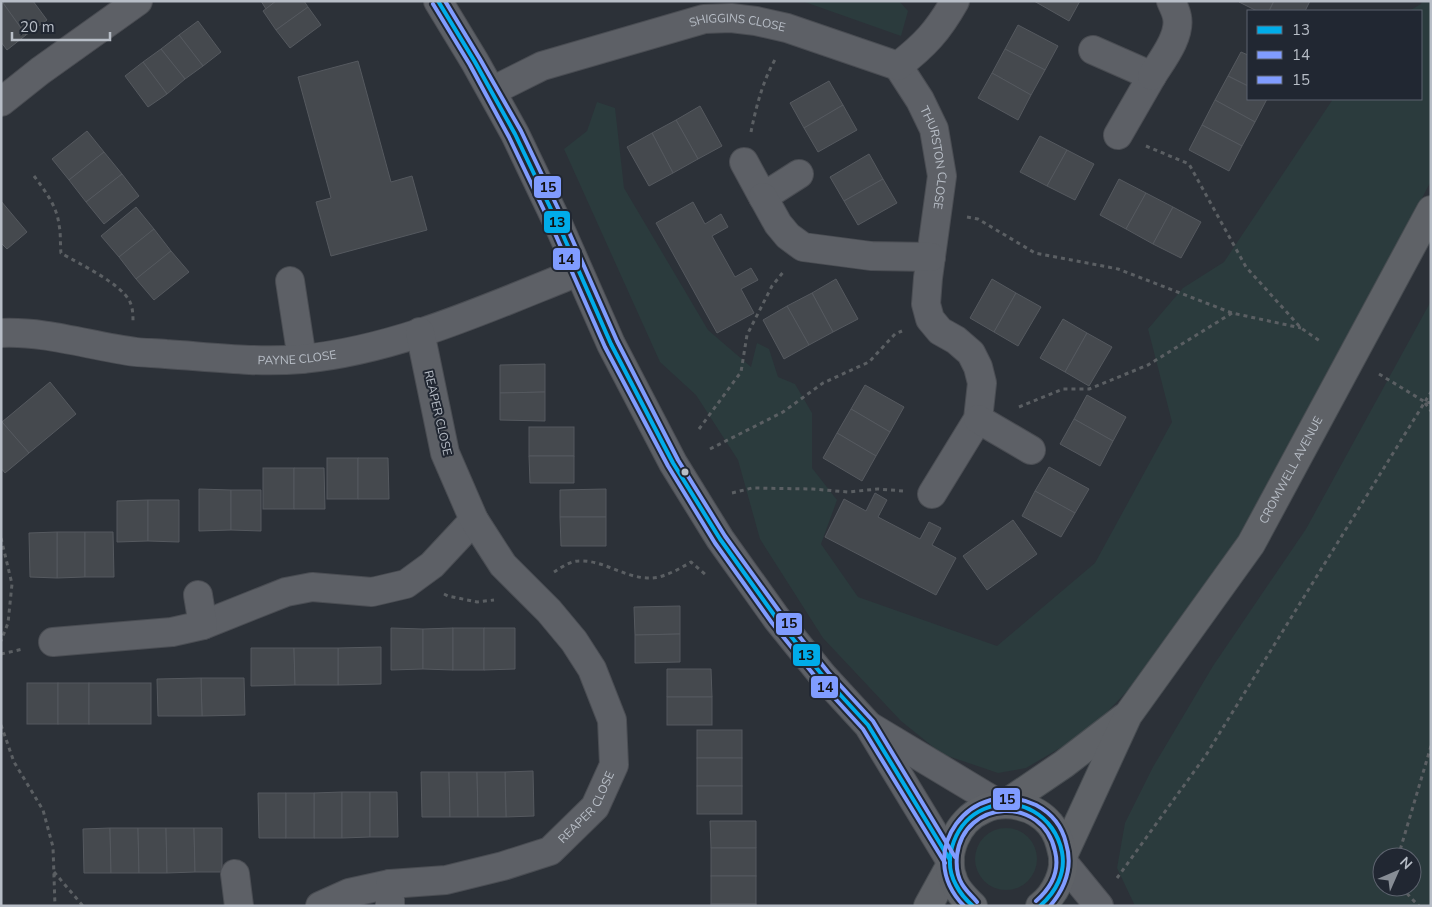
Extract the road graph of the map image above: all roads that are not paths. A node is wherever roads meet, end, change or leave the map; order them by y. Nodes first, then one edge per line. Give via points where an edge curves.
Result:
1 (138, 1) edge
2 (438, 1) edge
3 (956, 1) edge
4 (1171, 1) edge
5 (758, 11) edge
6 (1093, 50) dead end
7 (898, 66) junction
8 (1152, 76) junction
9 (492, 91) junction
10 (1, 102) edge
11 (1118, 135) road end
12 (744, 162) road end
13 (798, 174) dead end
14 (763, 197) junction
15 (1431, 210) edge
16 (931, 257) junction
17 (578, 272) junction
18 (290, 280) dead end
19 (420, 332) junction
20 (1, 333) edge
21 (302, 358) junction
22 (978, 419) junction
23 (1031, 450) dead end
24 (932, 494) road end
25 (474, 520) junction
26 (198, 595) dead end
27 (203, 625) junction
28 (53, 642) dead end
29 (1128, 715) junction
30 (868, 724) junction
31 (1002, 804) junction
32 (1063, 859) junction
33 (950, 863) junction
34 (235, 874) dead end
35 (390, 895) edge
36 (239, 906) edge
37 (320, 906) edge
38 (928, 906) edge
39 (973, 906) edge
40 (1040, 906) edge
41 (1099, 906) edge

1 - 10 street
2 - 9 street
3 - 7 street via 933,36
4 - 8 street via 1177,27
5 - 7 street, SHIGGINS CLOSE via 787,28
5 - 9 street, SHIGGINS CLOSE via 731,18 704,19 542,66
6 - 8 street
7 - 16 street, THURSTON CLOSE via 934,129 942,176
8 - 11 street
9 - 17 street via 536,177
12 - 14 street
13 - 14 street
14 - 16 street via 783,230 803,247 871,256
15 - 29 main road, CROMWELL AVENUE via 1251,544
16 - 22 street, THURSTON CLOSE via 926,304 930,319 940,331 971,353 978,367 982,383
17 - 19 street, PAYNE CLOSE
17 - 30 street via 611,344 673,463 720,539 782,626
18 - 21 street
19 - 21 street, PAYNE CLOSE via 365,349
19 - 25 street, REAPER CLOSE via 445,453
20 - 21 street, PAYNE CLOSE via 51,336 136,352 262,360
22 - 23 street
22 - 24 street
25 - 27 street via 432,565 406,584 372,592 312,587 286,592
25 - 35 street, REAPER CLOSE via 503,564 549,611 592,669 612,720 614,765 595,807 550,851
26 - 27 street
27 - 28 street via 172,632
29 - 31 main road, CROMWELL AVENUE via 1064,764
29 - 32 main road, CROMWELL AVENUE
30 - 31 street
30 - 33 street
31 - 32 main road via 1022,806 1050,824 1059,840
31 - 33 main road, CROMWELL AVENUE via 984,808 959,829 952,844
32 - 40 main road, CROMWELL AVENUE via 1060,878
32 - 41 street
33 - 38 main road
33 - 39 main road via 954,882
34 - 36 street
35 - 37 street, REAPER CLOSE via 349,893

